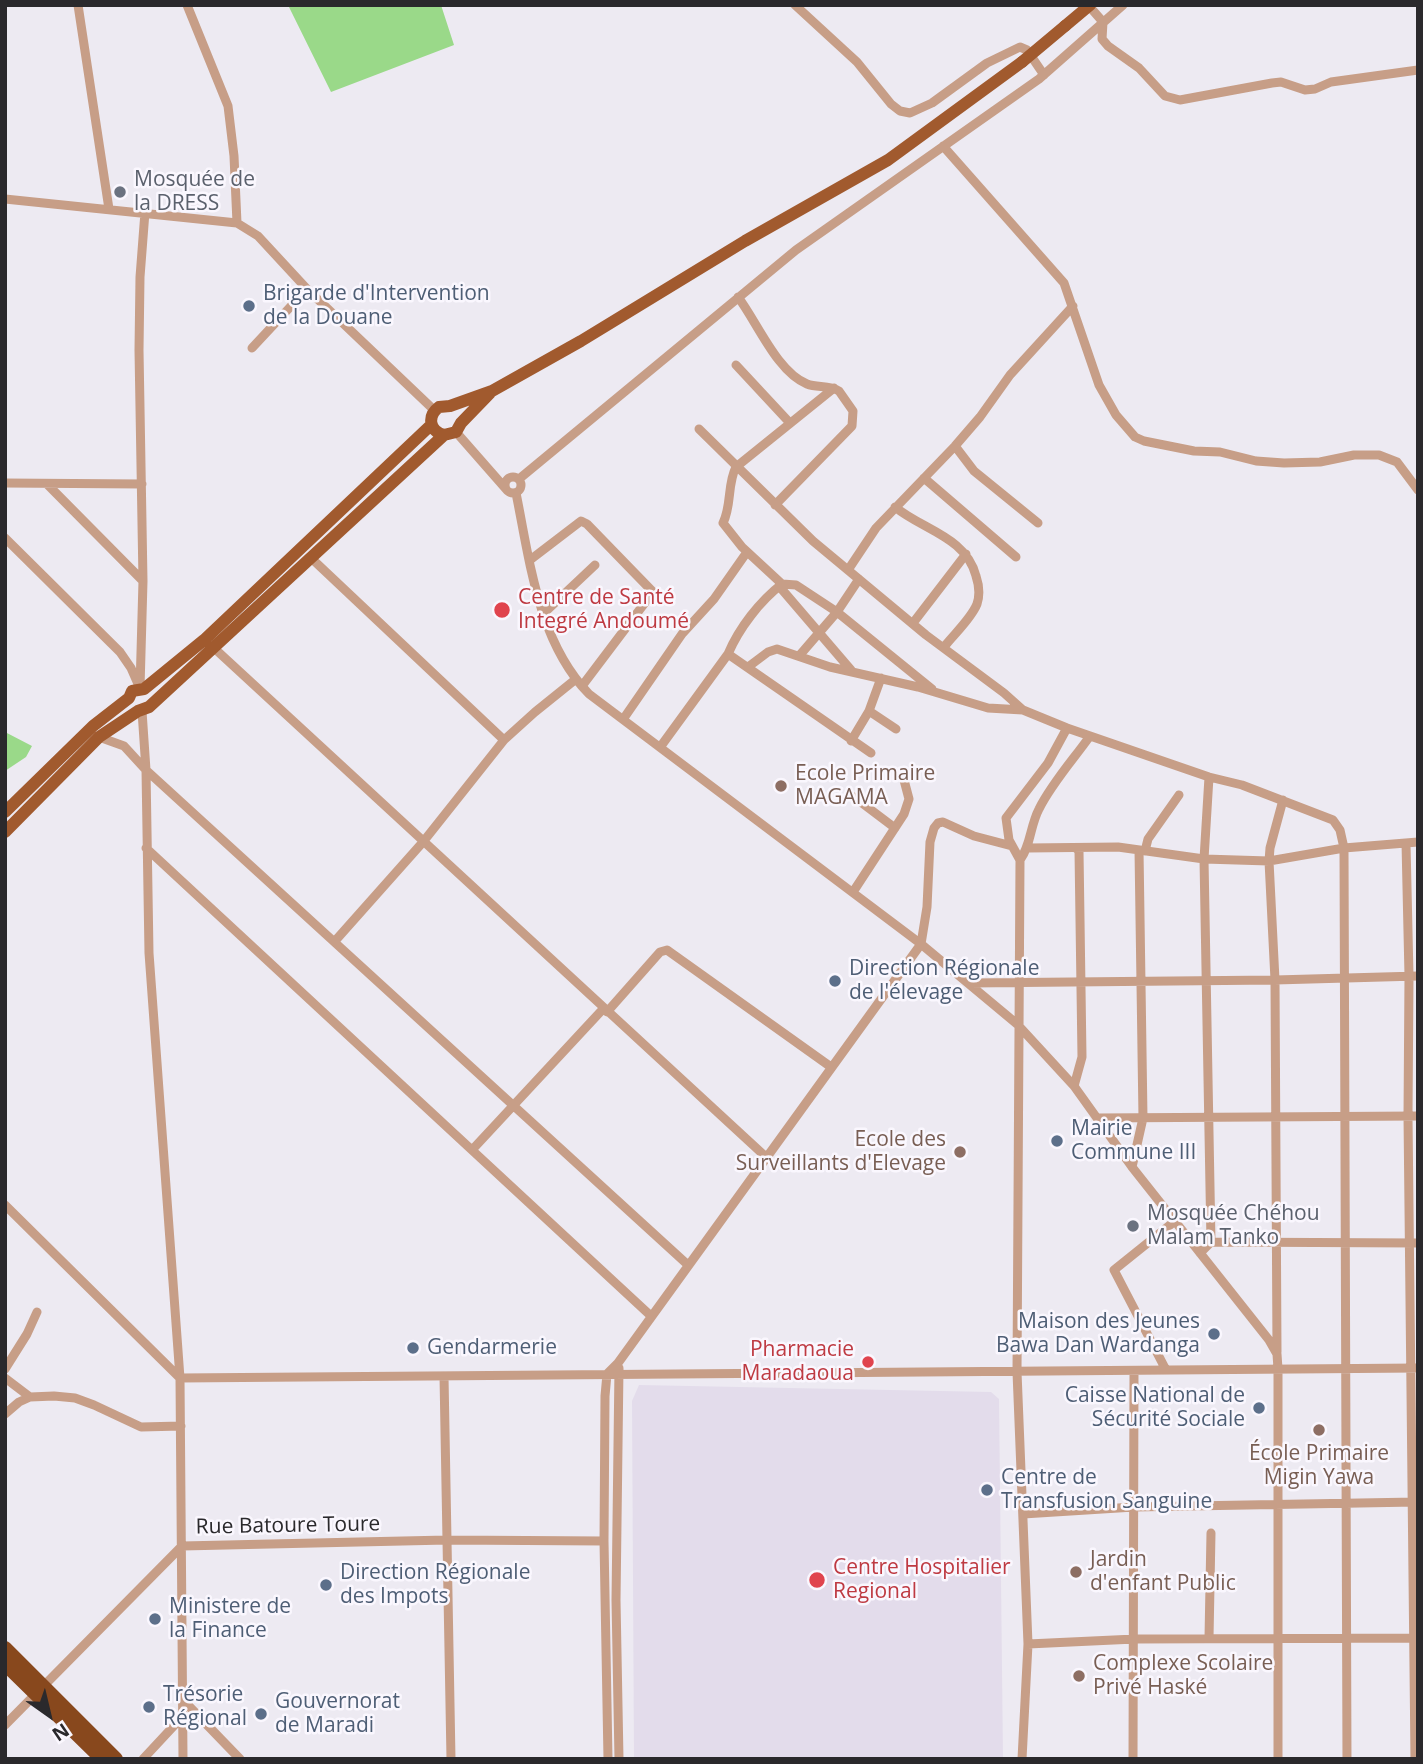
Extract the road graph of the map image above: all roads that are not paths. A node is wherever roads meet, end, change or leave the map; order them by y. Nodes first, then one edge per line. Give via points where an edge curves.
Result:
1 (78, 5) edge
2 (187, 5) edge
3 (794, 5) edge
4 (1123, 5) edge
5 (1090, 6) edge
6 (1103, 22) junction
7 (1418, 70) edge
8 (1044, 75) junction
9 (943, 146) junction
10 (5, 199) edge
11 (109, 209) junction
12 (145, 212) junction
13 (237, 223) junction
14 (307, 289) junction
15 (738, 297) junction
16 (1073, 306) junction
17 (252, 348) dead end
18 (736, 365) dead end
19 (834, 388) junction
20 (492, 391) junction
21 (450, 406) junction
22 (434, 410) junction
23 (789, 422) junction
24 (431, 425) junction
25 (699, 429) dead end
26 (453, 430) junction
27 (955, 446) junction
28 (736, 467) junction
29 (486, 468) junction
30 (514, 478) junction
31 (924, 478) junction
32 (5, 482) edge
33 (47, 484) junction
34 (142, 484) junction
35 (511, 491) junction
36 (1418, 491) edge
37 (775, 505) junction
38 (895, 507) junction
39 (1038, 523) dead end
40 (5, 538) edge
41 (747, 552) junction
42 (966, 554) junction
43 (1016, 556) dead end
44 (310, 557) junction
45 (530, 560) junction
46 (595, 565) dead end
47 (848, 570) junction
48 (859, 579) junction
49 (143, 581) junction
50 (780, 585) junction
51 (837, 612) junction
52 (543, 614) junction
53 (913, 623) junction
54 (819, 633) junction
55 (944, 647) junction
56 (214, 649) junction
57 (729, 654) junction
58 (799, 656) junction
59 (748, 667) junction
60 (851, 670) junction
61 (881, 678) junction
62 (579, 683) junction
63 (142, 689) junction
64 (936, 692) junction
65 (129, 698) junction
66 (144, 709) junction
67 (1023, 710) junction
68 (869, 711) junction
69 (624, 718) junction
70 (896, 729) dead end
71 (1067, 729) junction
72 (1090, 736) junction
73 (99, 737) junction
74 (504, 740) junction
75 (851, 741) junction
76 (661, 746) junction
77 (871, 753) dead end
78 (146, 770) junction
79 (1209, 776) junction
80 (904, 780) dead end
81 (1180, 795) dead end
82 (854, 797) dead end
83 (1283, 800) junction
84 (5, 812) edge
85 (895, 828) junction
86 (5, 832) edge
87 (423, 842) junction
88 (1418, 842) edge
89 (1406, 843) junction
90 (1012, 846) junction
91 (146, 848) junction
92 (1028, 848) junction
93 (1076, 848) junction
94 (1344, 848) junction
95 (1142, 850) junction
96 (1204, 859) junction
97 (1020, 860) junction
98 (1269, 861) junction
99 (853, 892) junction
100 (335, 941) junction
101 (921, 944) junction
102 (1413, 976) edge
103 (1346, 978) junction
104 (1206, 980) junction
105 (1275, 980) junction
106 (1082, 981) junction
107 (1141, 981) junction
108 (1018, 982) junction
109 (970, 983) junction
110 (605, 1010) junction
111 (1017, 1024) junction
112 (831, 1067) junction
113 (1074, 1086) junction
114 (513, 1106) junction
115 (1345, 1116) junction
116 (1413, 1116) edge
117 (1209, 1117) junction
118 (1275, 1117) junction
119 (1097, 1118) junction
120 (1143, 1118) junction
121 (472, 1150) junction
122 (766, 1157) junction
123 (1132, 1167) junction
124 (5, 1205) edge
125 (1175, 1221) junction
126 (1211, 1242) junction
127 (1277, 1242) junction
128 (1346, 1242) junction
129 (1414, 1243) edge
130 (1200, 1253) junction
131 (688, 1265) junction
132 (37, 1312) dead end
133 (651, 1316) junction
134 (1277, 1354) junction
135 (619, 1368) junction
136 (1347, 1368) junction
137 (1414, 1368) edge
138 (5, 1369) edge
139 (1278, 1369) junction
140 (1166, 1370) junction
141 (1133, 1371) junction
142 (1017, 1372) junction
143 (607, 1374) junction
144 (444, 1376) junction
145 (5, 1378) edge
146 (180, 1378) junction
147 (30, 1397) junction
148 (5, 1414) edge
149 (181, 1426) junction
150 (1415, 1502) edge
151 (1278, 1503) junction
152 (1348, 1504) junction
153 (1134, 1507) junction
154 (1023, 1514) junction
155 (1211, 1533) dead end
156 (447, 1540) junction
157 (604, 1541) junction
158 (182, 1546) junction
159 (1349, 1637) junction
160 (1209, 1638) junction
161 (1278, 1638) junction
162 (1416, 1638) edge
163 (1135, 1639) junction
164 (1028, 1644) junction
165 (5, 1648) edge
166 (5, 1664) edge
167 (40, 1690) junction
168 (183, 1700) junction
169 (183, 1716) junction
170 (607, 1721) junction
171 (619, 1721) junction
172 (5, 1726) edge
173 (81, 1731) junction
174 (236, 1757) edge
175 (102, 1759) edge
176 (116, 1759) edge
177 (143, 1759) edge
178 (183, 1759) edge
179 (451, 1759) edge
180 (608, 1759) edge
181 (619, 1759) edge
182 (1022, 1759) edge
183 (1133, 1759) edge
184 (1278, 1759) edge
185 (1348, 1759) edge
186 (1415, 1759) edge

1 - 11 street
2 - 13 street via 228,106
3 - 8 street via 857,62 900,111 910,113 932,103 1020,47
4 - 6 street
5 - 6 street
5 - 20 main road, bridge via 888,160
6 - 7 street via 1102,40 1139,68 1165,96 1175,99 1281,82 1315,89 1331,82
6 - 8 street
8 - 9 street
9 - 15 street
9 - 16 street via 1064,284
10 - 11 street
11 - 12 street
12 - 13 street
12 - 34 street via 139,351
13 - 14 street via 258,236
14 - 17 street
14 - 22 street
15 - 19 street via 794,375 807,384
15 - 30 street
16 - 27 street via 1010,375
16 - 36 street via 1099,385 1135,437 1256,461 1320,462 1378,455 1397,462
18 - 23 street
19 - 23 street
19 - 37 street via 853,411 852,426
20 - 21 main road
20 - 26 main road
21 - 22 main road
21 - 26 main road via 459,413
22 - 24 main road
23 - 28 street
24 - 26 main road via 436,432
24 - 63 main road via 204,640
25 - 28 street
26 - 29 street
26 - 44 main road
27 - 31 street
27 - 39 street via 974,471
28 - 37 street
28 - 41 street via 723,523
29 - 30 street
29 - 35 street
30 - 35 street via 505,484
30 - 35 street via 522,485
31 - 38 street
31 - 43 street
32 - 33 street
33 - 34 street
33 - 49 street
34 - 49 street
35 - 45 street
37 - 47 street
38 - 42 street
38 - 47 street
40 - 63 street via 120,652
41 - 50 street
41 - 69 street
42 - 53 street
42 - 55 street via 979,595 976,606
44 - 56 main road
44 - 74 street
45 - 52 street
45 - 62 street via 581,521 653,592
46 - 52 street
47 - 48 street
48 - 51 street
48 - 53 street
49 - 63 street
50 - 51 street via 796,585
50 - 54 street
50 - 57 street via 763,601
51 - 54 street
51 - 64 street
52 - 62 street
53 - 55 street
54 - 58 street
54 - 60 street
55 - 67 street
56 - 66 main road
56 - 87 street
57 - 59 street
57 - 76 street
58 - 59 street via 774,649
58 - 60 street
59 - 75 street
60 - 61 street
61 - 64 street
61 - 68 street
62 - 69 street
62 - 74 street via 535,712
63 - 65 main road via 132,691
63 - 66 main road via 151,695
64 - 67 street via 988,708
65 - 66 main road via 132,708
65 - 84 main road via 93,726
66 - 73 main road
66 - 78 street
67 - 71 street
68 - 70 street
68 - 75 street
69 - 76 street
71 - 72 street
71 - 90 street via 1048,763 1006,818
72 - 79 street
72 - 92 street via 1040,806
73 - 78 street via 124,746
73 - 86 main road
74 - 87 street
75 - 77 street
76 - 99 street
78 - 91 street
78 - 100 street
79 - 83 street
79 - 96 street
80 - 85 street via 909,799
81 - 95 street
82 - 85 street
83 - 94 street via 1333,820
83 - 98 street
85 - 99 street
87 - 100 street
87 - 110 street
88 - 89 street
89 - 94 street
89 - 102 street
90 - 97 street
90 - 101 street via 938,823 930,842
91 - 121 street
91 - 146 street via 149,953
92 - 93 street
92 - 97 street
93 - 95 street
93 - 106 street
94 - 98 street
94 - 103 street
95 - 96 street
95 - 107 street
96 - 98 street
96 - 104 street
97 - 108 street
98 - 105 street
99 - 101 street
100 - 114 street
101 - 109 street
101 - 112 street
102 - 103 street
102 - 116 street
103 - 105 street
103 - 115 street
104 - 105 street
104 - 107 street
104 - 117 street
105 - 118 street
106 - 107 street
106 - 108 street
106 - 113 street via 1082,1056
107 - 120 street
108 - 109 street
108 - 111 street
109 - 111 street
110 - 112 street via 667,950
110 - 114 street
110 - 122 street
111 - 113 street
111 - 142 street
112 - 122 street
113 - 119 street
114 - 121 street
114 - 131 street
115 - 116 street
115 - 118 street
115 - 128 street
116 - 129 street
117 - 118 street
117 - 120 street
117 - 126 street
118 - 127 street
119 - 120 street
119 - 123 street
120 - 123 street
121 - 133 street
122 - 131 street
123 - 125 street
124 - 146 street
125 - 130 street
125 - 140 street via 1114,1270
126 - 127 street
126 - 130 street
127 - 128 street
127 - 134 street
128 - 129 street
128 - 136 street
129 - 137 street
130 - 134 street
131 - 133 street
132 - 138 street
133 - 135 street
134 - 139 street
135 - 142 street
135 - 143 street
135 - 171 street
136 - 137 street
136 - 139 street
136 - 152 street
137 - 150 street
139 - 140 street
139 - 151 street
140 - 141 street
141 - 142 street
141 - 153 street
142 - 154 street
143 - 144 street
143 - 157 street
144 - 146 street
144 - 156 street
145 - 147 street
146 - 149 street
147 - 148 street
147 - 149 street via 75,1398 141,1427
149 - 158 street
150 - 152 street
150 - 162 street
151 - 152 street
151 - 153 street
151 - 161 street
152 - 159 street
153 - 154 street
153 - 163 street
154 - 164 street
155 - 160 street
156 - 157 street, Rue Batoure Toure
156 - 158 street, Rue Batoure Toure
156 - 179 street
157 - 170 street
158 - 167 street, Rue Batoure Toure
158 - 168 street
159 - 161 street
159 - 162 street
159 - 185 street
160 - 161 street
160 - 163 street
161 - 184 street
162 - 186 street
163 - 164 street
163 - 183 street
164 - 182 street
165 - 167 highway
166 - 167 highway
167 - 172 street, Rue Batoure Toure
167 - 173 highway
168 - 169 street
168 - 174 street
169 - 177 street
169 - 178 street
170 - 171 street
170 - 180 street
171 - 181 street
173 - 175 highway
173 - 176 highway

